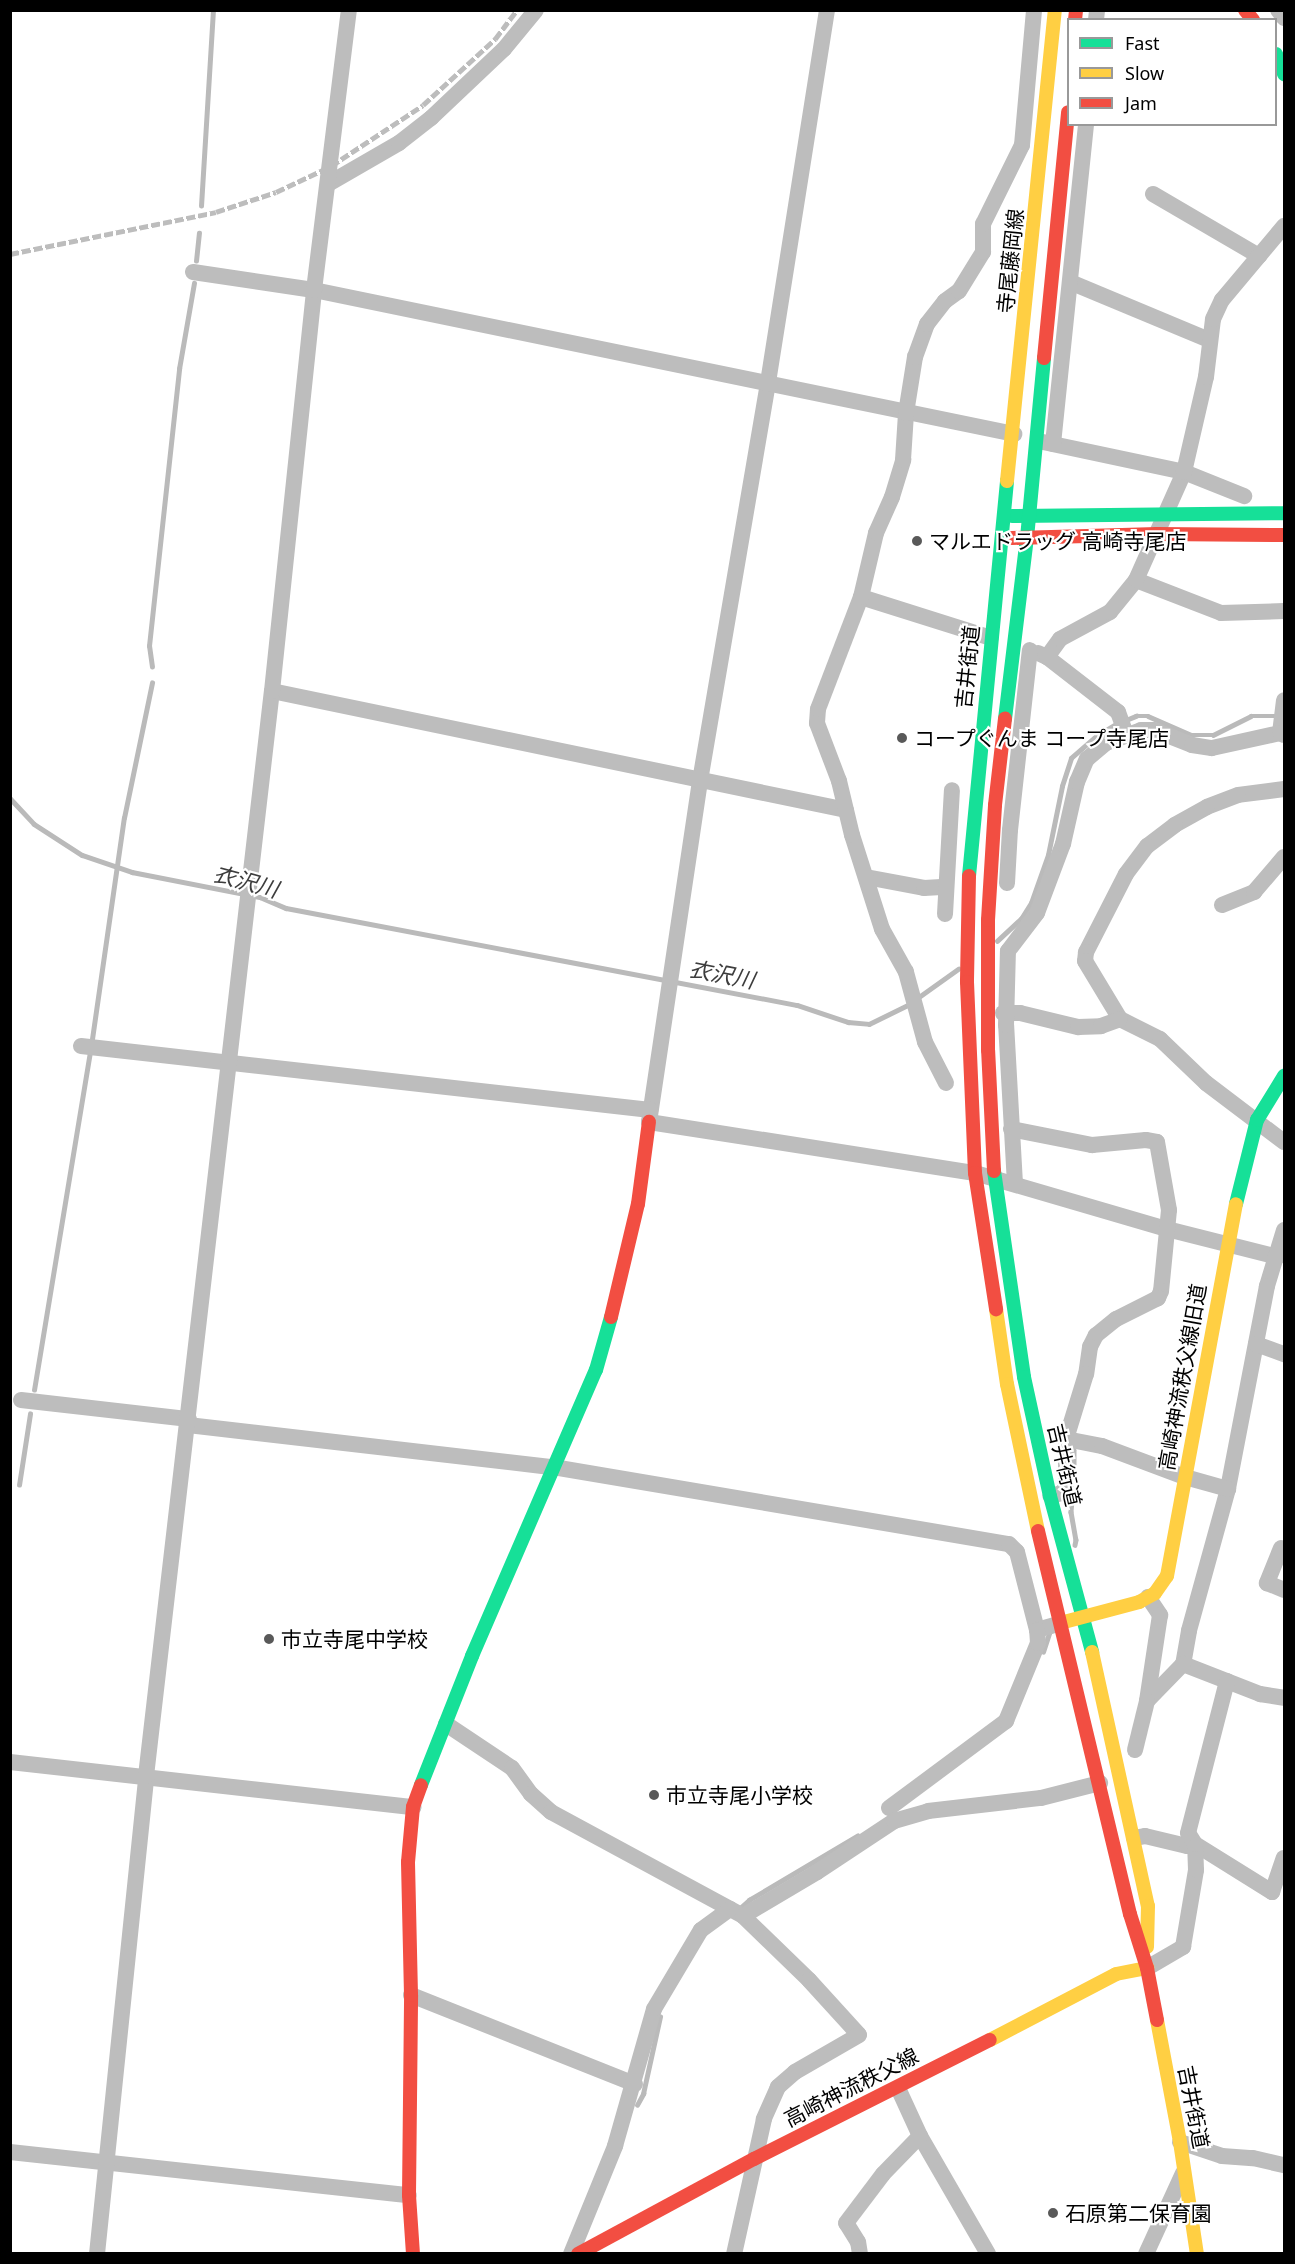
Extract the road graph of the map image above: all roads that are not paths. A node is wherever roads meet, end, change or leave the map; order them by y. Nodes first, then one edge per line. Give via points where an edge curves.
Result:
1 (349, 10) edge
2 (536, 10) edge
3 (827, 10) edge
4 (1034, 10) edge
5 (1055, 10) edge
6 (1278, 10) edge
7 (1284, 18) edge
8 (1277, 58) edge
9 (1284, 74) edge
10 (1067, 126) edge
11 (1086, 126) edge
12 (328, 184) junction
13 (1154, 194) dead end
14 (1284, 226) edge
15 (1258, 256) junction
16 (193, 272) dead end
17 (1070, 282) junction
18 (314, 290) junction
19 (1209, 340) junction
20 (768, 383) junction
21 (906, 413) junction
22 (1014, 434) junction
23 (1035, 440) junction
24 (1053, 444) junction
25 (1184, 472) junction
26 (1244, 496) dead end
27 (1284, 513) edge
28 (1005, 516) junction
29 (1029, 516) junction
30 (1165, 516) junction
31 (1157, 534) junction
32 (1284, 535) edge
33 (1003, 538) junction
34 (1027, 538) junction
35 (1136, 580) junction
36 (861, 597) junction
37 (1284, 612) edge
38 (991, 638) junction
39 (1023, 647) junction
40 (1047, 657) junction
41 (272, 691) junction
42 (1284, 700) edge
43 (1126, 734) junction
44 (1282, 734) edge
45 (700, 781) junction
46 (1284, 789) edge
47 (952, 790) dead end
48 (846, 810) junction
49 (1284, 857) edge
50 (866, 877) junction
51 (1007, 883) dead end
52 (946, 887) junction
53 (1222, 905) dead end
54 (945, 914) dead end
55 (1004, 1013) junction
56 (1120, 1019) junction
57 (81, 1046) dead end
58 (227, 1062) junction
59 (1284, 1076) edge
60 (946, 1083) dead end
61 (649, 1116) junction
62 (1257, 1120) junction
63 (1011, 1129) junction
64 (1284, 1142) edge
65 (975, 1173) junction
66 (994, 1178) junction
67 (1015, 1184) junction
68 (1167, 1229) junction
69 (1284, 1230) edge
70 (1227, 1245) junction
71 (1278, 1257) junction
72 (1256, 1344) junction
73 (1284, 1354) edge
74 (21, 1400) dead end
75 (189, 1422) junction
76 (1066, 1439) junction
77 (553, 1467) junction
78 (1185, 1477) junction
79 (1228, 1489) junction
80 (1050, 1496) junction
81 (1281, 1548) dead end
82 (1284, 1590) edge
83 (1148, 1597) junction
84 (1084, 1617) junction
85 (1062, 1623) junction
86 (1037, 1630) junction
87 (1183, 1664) junction
88 (1227, 1680) junction
89 (1284, 1697) edge
90 (1147, 1701) junction
91 (446, 1724) junction
92 (1135, 1750) dead end
93 (10, 1762) edge
94 (146, 1776) junction
95 (1101, 1783) junction
96 (413, 1807) junction
97 (890, 1808) dead end
98 (1134, 1838) junction
99 (1195, 1844) junction
100 (1284, 1858) edge
101 (736, 1912) junction
102 (1147, 1968) junction
103 (411, 1995) junction
104 (635, 2084) junction
105 (898, 2088) junction
106 (920, 2136) junction
107 (1180, 2142) junction
108 (10, 2152) edge
109 (754, 2159) junction
110 (107, 2164) junction
111 (1284, 2165) edge
112 (1185, 2170) junction
113 (409, 2195) junction
114 (97, 2253) edge
115 (413, 2253) edge
116 (571, 2253) edge
117 (578, 2253) edge
118 (734, 2253) edge
119 (860, 2253) edge
120 (988, 2253) edge
121 (1146, 2253) edge
122 (1197, 2253) edge

1 - 12 street
2 - 12 street via 504,49 432,118 399,143
3 - 20 street
4 - 21 street via 1022,145 983,224 983,252 959,291 927,324 915,357
5 - 22 main road, 寺尾藤岡線
6 - 7 street
8 - 9 main road
10 - 23 main road
11 - 17 street
12 - 18 street
13 - 15 street
14 - 15 street
15 - 19 street via 1222,300
16 - 18 street
17 - 19 street
17 - 24 street
18 - 20 street
18 - 41 street
19 - 25 street via 1206,377
20 - 21 street
20 - 45 street
21 - 22 street
21 - 36 street via 903,460 876,533
22 - 28 main road, 寺尾藤岡線
23 - 24 street
23 - 29 main road
24 - 25 street
25 - 26 street
25 - 30 street
27 - 30 main road
28 - 29 main road
28 - 33 main road, 吉井街道
29 - 30 main road
29 - 34 main road
30 - 31 street
31 - 32 main road
31 - 34 main road
31 - 35 street
33 - 34 main road
33 - 38 main road, 吉井街道
34 - 39 main road
35 - 37 street via 1221,613
35 - 40 street via 1110,612 1060,639
36 - 38 street
36 - 48 street via 818,709 817,723
38 - 65 main road, 吉井街道 via 974,806 968,944
39 - 40 street
39 - 51 street
39 - 66 main road, 吉井街道 via 995,805 988,920
40 - 43 street via 1118,712
41 - 45 street
41 - 58 street
42 - 44 street
43 - 44 street via 1154,730 1192,745 1212,748
43 - 55 street via 1106,743 1087,759 1038,913 1008,951
45 - 48 street
45 - 61 street
46 - 56 street via 1238,795 1207,807 1147,846 1126,874 1085,961
47 - 52 street
48 - 50 street
49 - 53 street via 1254,892
50 - 52 street via 924,888
50 - 60 street via 882,929 906,972 925,1042
52 - 54 street
55 - 56 street via 1078,1027 1101,1026
55 - 63 street
56 - 62 street via 1160,1040 1206,1083
57 - 58 street
58 - 61 street
58 - 75 street
59 - 62 main road, 高崎神流秩父線旧道
61 - 65 street
61 - 77 main road via 638,1204 617,1297 596,1370
62 - 64 street
62 - 70 main road, 高崎神流秩父線旧道
63 - 67 street
63 - 68 street via 1092,1145 1157,1142 1169,1210
65 - 66 street
65 - 85 main road, 吉井街道 via 1007,1384
66 - 67 street
66 - 80 main road, 吉井街道 via 1024,1377
67 - 68 street
68 - 70 street
68 - 76 street via 1158,1298 1116,1319 1096,1335
69 - 71 street
70 - 71 street
70 - 78 main road, 高崎神流秩父線旧道
71 - 72 street via 1267,1286
72 - 73 street
72 - 79 street
74 - 75 street
75 - 77 street
75 - 94 street
76 - 78 street via 1102,1446
76 - 80 street via 1066,1487 1062,1493
77 - 86 street via 1009,1544 1017,1552
77 - 91 main road
78 - 79 street
78 - 83 main road, 高崎神流秩父線旧道 via 1167,1576
79 - 87 street
80 - 84 main road, 吉井街道
81 - 82 street via 1267,1583
83 - 84 main road
83 - 90 street via 1160,1615
84 - 85 main road
84 - 98 main road, 吉井街道
85 - 86 street
85 - 95 main road, 吉井街道
86 - 97 street via 1038,1643 1006,1721
87 - 88 street
87 - 90 street
88 - 89 street via 1260,1694
88 - 99 street via 1188,1833
90 - 92 street
91 - 96 main road
91 - 101 street via 512,1768 531,1794 551,1812
93 - 94 street
94 - 96 street
94 - 110 street
95 - 101 street via 1041,1798 928,1811 894,1821 825,1867
95 - 102 main road, 吉井街道 via 1130,1914
96 - 103 main road via 408,1862
98 - 99 street via 1145,1836 1187,1846
98 - 102 main road, 吉井街道 via 1148,1906
99 - 100 street via 1272,1892
99 - 102 street via 1194,1890 1183,1947
101 - 104 street via 701,1930 654,2009
101 - 109 street via 810,1980 859,2034 795,2072 778,2087 764,2119
102 - 105 main road, 高崎神流秩父線 via 1116,1974
102 - 107 main road, 吉井街道
103 - 104 street
103 - 113 main road
104 - 116 street via 615,2146
105 - 106 street
105 - 109 main road, 高崎神流秩父線
106 - 119 street via 883,2174 846,2223
106 - 120 street
107 - 111 street via 1222,2156
107 - 112 main road, 吉井街道
108 - 110 street
109 - 117 main road, 高崎神流秩父線
109 - 118 street
110 - 113 street
110 - 114 street
112 - 121 street
112 - 122 main road, 吉井街道
113 - 115 main road

